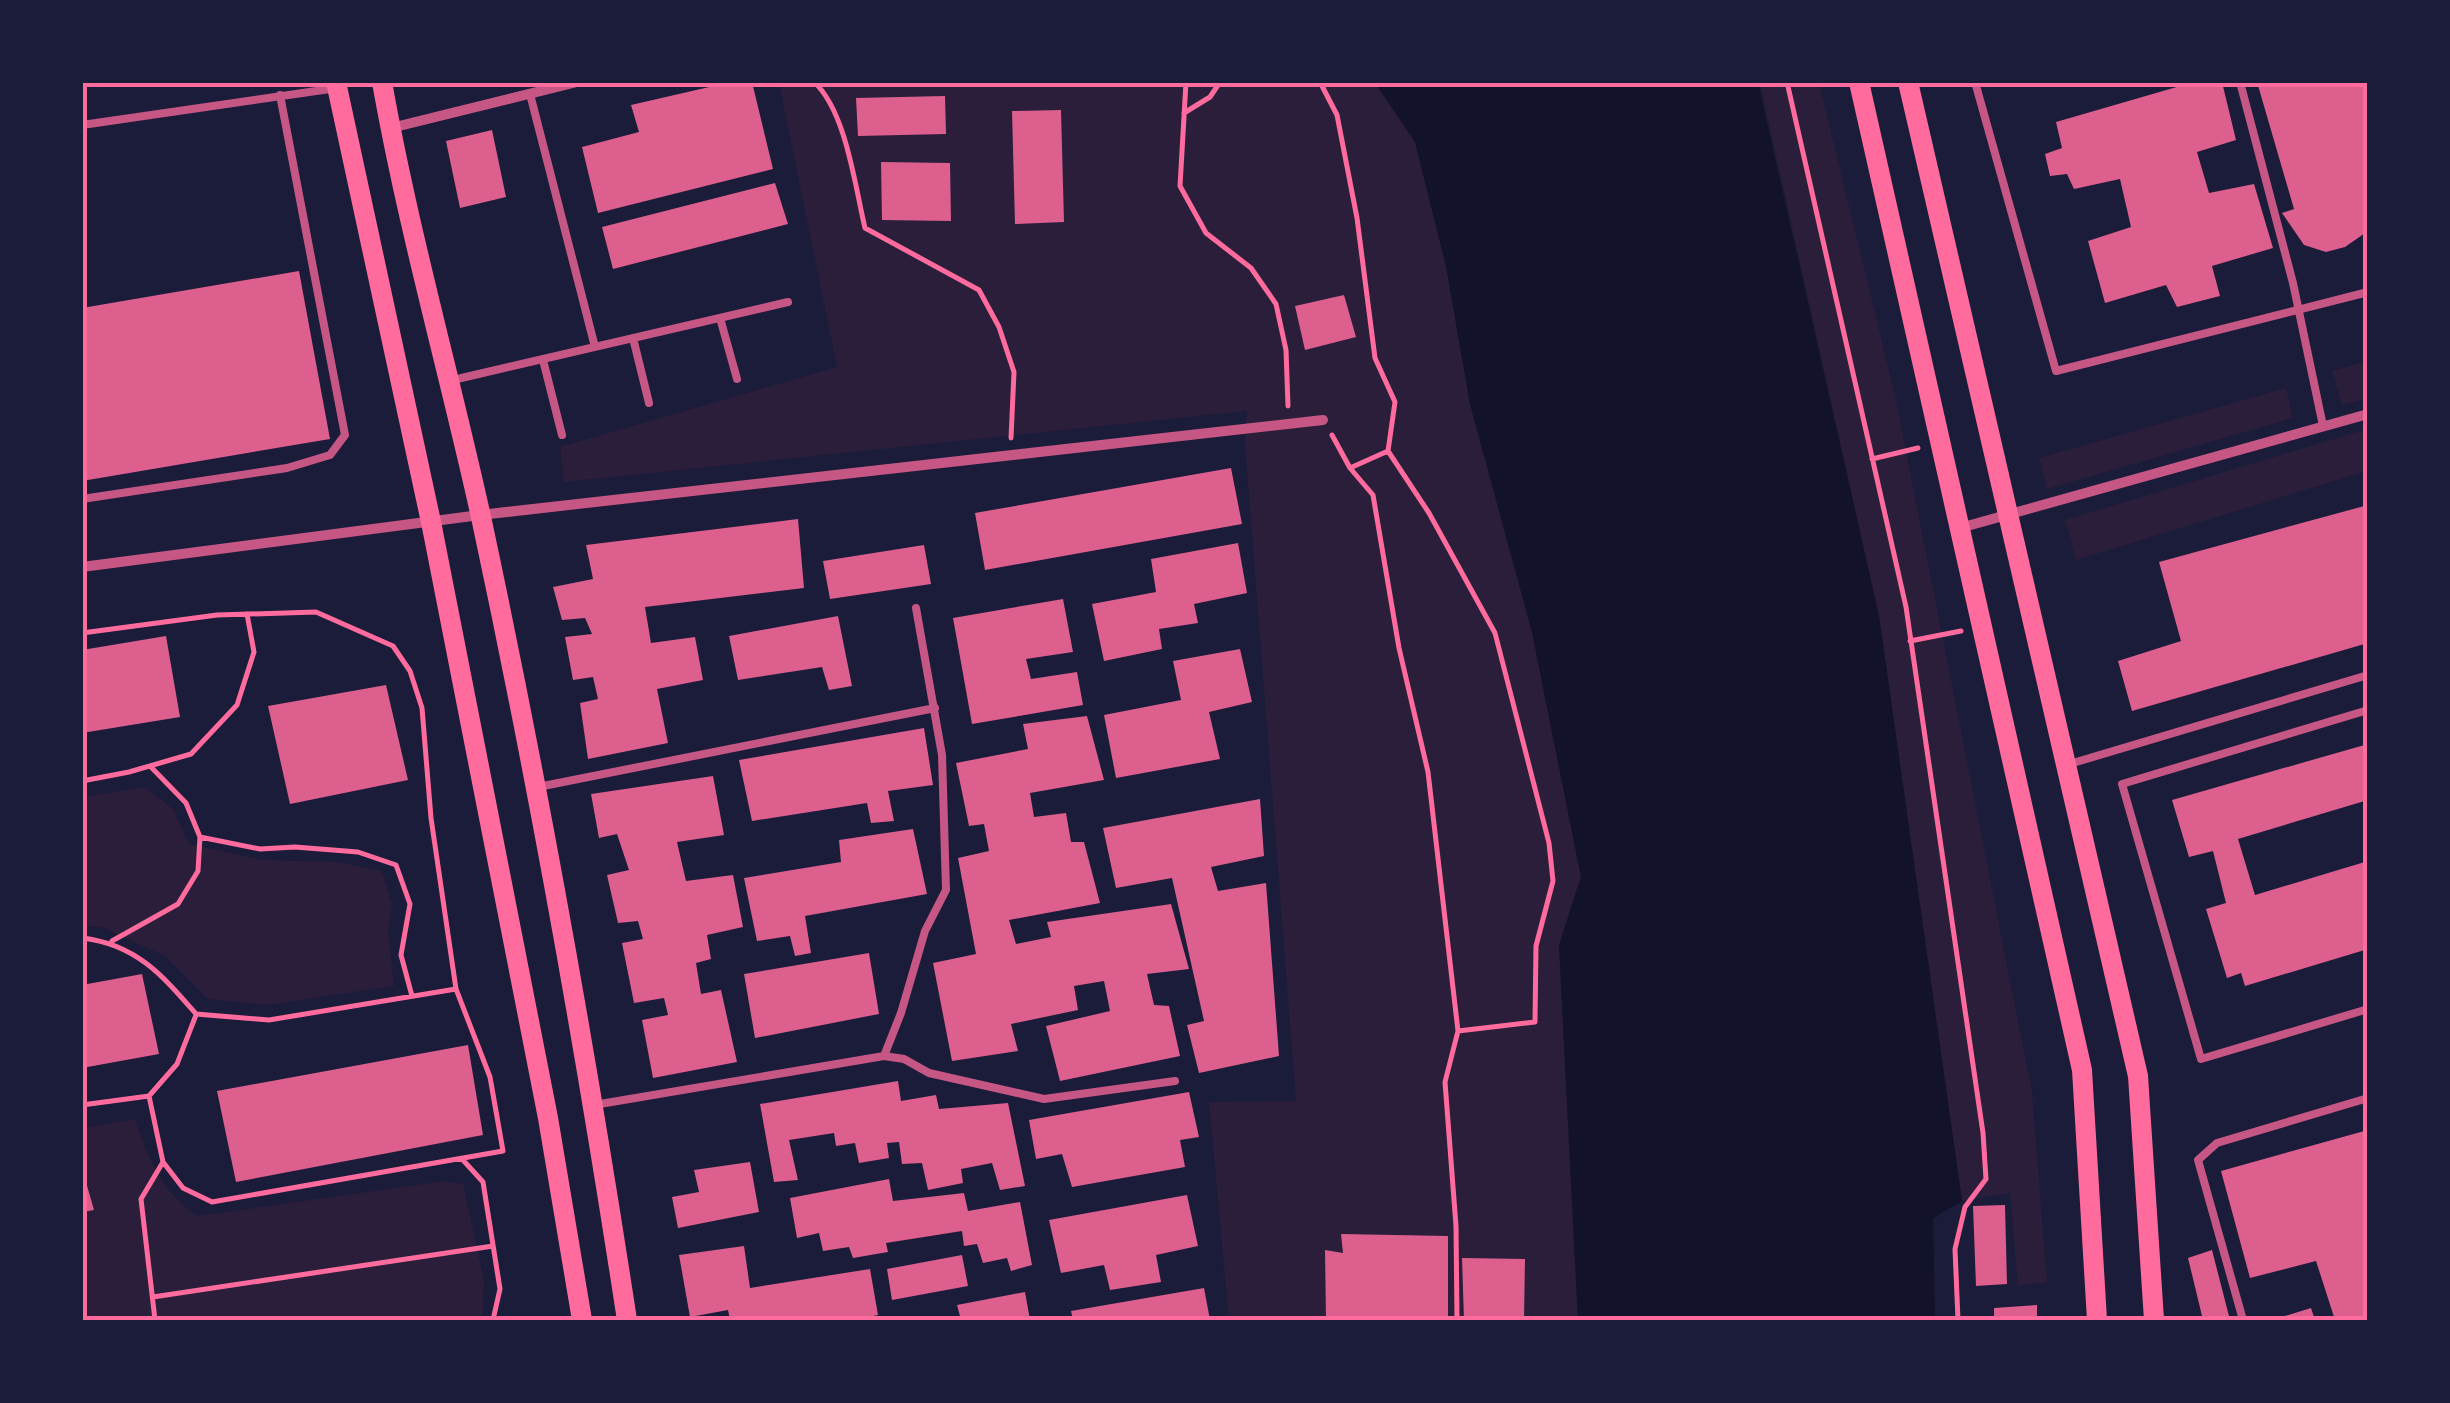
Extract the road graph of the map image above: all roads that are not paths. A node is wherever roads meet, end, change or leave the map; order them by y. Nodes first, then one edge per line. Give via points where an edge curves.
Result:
1 (382, 82) edge
2 (577, 82) edge
3 (1859, 82) edge
4 (1908, 82) edge
5 (1975, 82) edge
6 (2240, 82) edge
7 (336, 85) edge
8 (530, 94) junction
9 (280, 95) junction
10 (82, 124) edge
11 (390, 128) junction
12 (2368, 292) edge
13 (788, 302) dead end
14 (2299, 309) junction
15 (720, 318) junction
16 (634, 338) junction
17 (596, 347) junction
18 (543, 360) junction
19 (737, 379) dead end
20 (448, 381) junction
21 (648, 403) dead end
22 (2368, 414) edge
23 (1323, 420) road end
24 (2324, 426) junction
25 (562, 435) dead end
26 (82, 498) edge
27 (2008, 514) junction
28 (480, 515) junction
29 (431, 522) junction
30 (1960, 528) junction
31 (82, 567) edge
32 (916, 608) dead end
33 (2368, 675) edge
34 (935, 708) junction
35 (2368, 710) edge
36 (2066, 764) junction
37 (536, 787) junction
38 (2368, 1009) edge
39 (884, 1056) junction
40 (1175, 1081) dead end
41 (2368, 1098) edge
42 (594, 1105) junction
43 (582, 1320) edge
44 (628, 1320) edge
45 (2097, 1320) edge
46 (2154, 1320) edge
47 (2243, 1320) edge

1 - 11 main road
2 - 8 street
3 - 30 main road
4 - 27 main road
5 - 14 lane via 2056,371
6 - 14 lane
7 - 9 lane
7 - 29 main road
8 - 11 street
8 - 17 lane
9 - 10 lane
9 - 26 lane via 345,434 330,455 287,468
11 - 20 main road
12 - 14 lane
13 - 15 lane
14 - 24 lane
15 - 16 lane
15 - 19 lane
16 - 17 lane
16 - 21 lane
17 - 18 lane
18 - 20 lane
18 - 25 lane
20 - 28 main road
22 - 24 street
23 - 28 street
24 - 27 street
27 - 30 street
27 - 36 main road
28 - 29 street
28 - 37 main road
29 - 31 street
29 - 43 main road
30 - 45 main road via 2082,1070
32 - 34 lane
33 - 36 lane
34 - 37 lane
34 - 39 lane via 946,890
35 - 38 lane via 2122,784 2201,1059
36 - 46 main road via 2138,1076
37 - 42 main road
39 - 40 lane via 904,1058 929,1074 1044,1099
39 - 42 lane
41 - 47 lane via 2217,1143 2198,1160
42 - 44 main road

